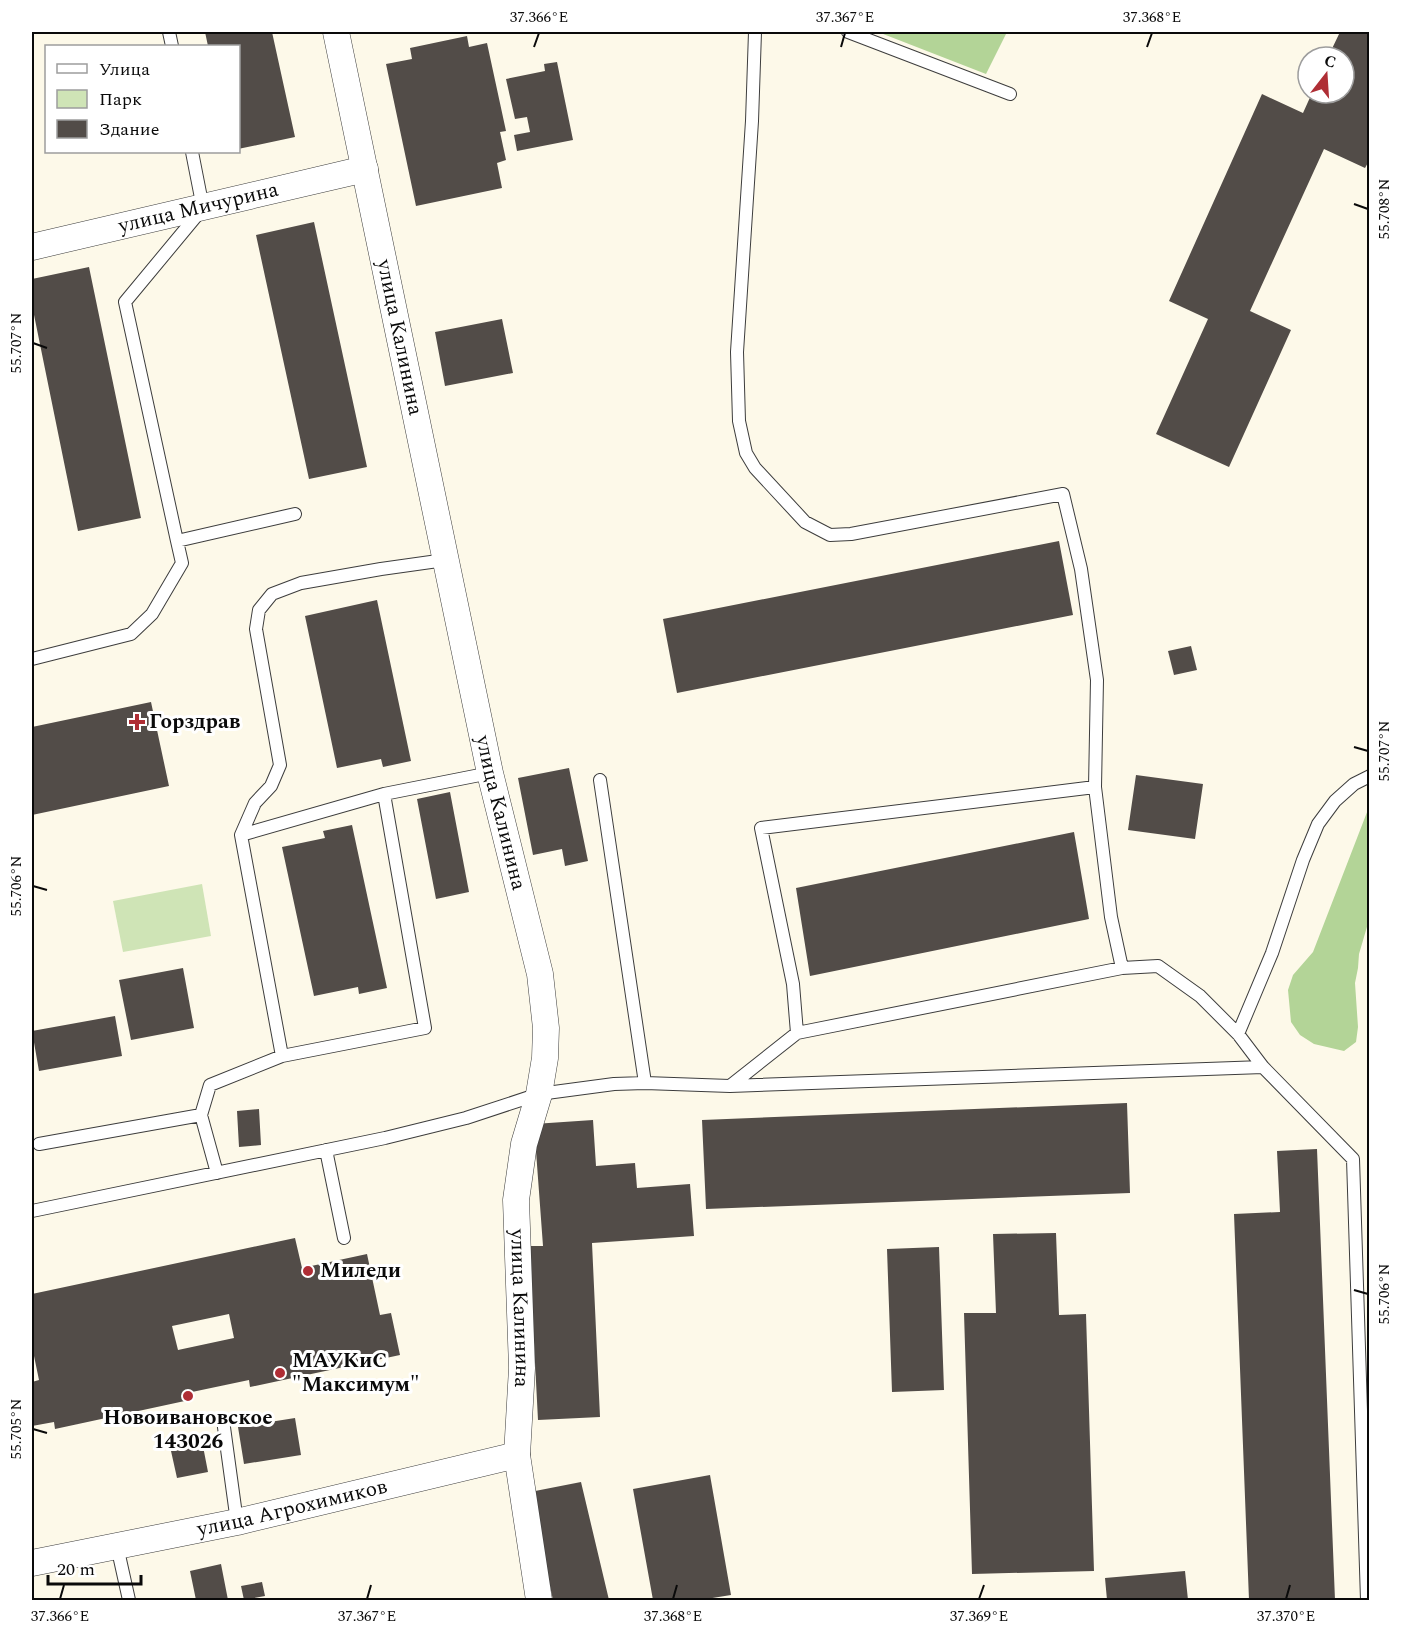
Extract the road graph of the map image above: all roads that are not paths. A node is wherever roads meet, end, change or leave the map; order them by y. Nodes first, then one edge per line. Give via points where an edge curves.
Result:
1 (336, 32) edge
2 (755, 32) edge
3 (848, 32) edge
4 (1010, 94) dead end
5 (192, 153) edge
6 (365, 170) junction
7 (203, 208) junction
8 (32, 247) edge
9 (295, 514) dead end
10 (177, 541) junction
11 (445, 560) junction
12 (32, 659) edge
13 (490, 773) junction
14 (1370, 776) edge
15 (600, 780) dead end
16 (1095, 787) junction
17 (384, 794) junction
18 (240, 836) junction
19 (1122, 968) junction
20 (796, 1033) junction
21 (1238, 1034) junction
22 (282, 1056) junction
23 (1263, 1066) junction
24 (645, 1083) junction
25 (730, 1086) junction
26 (539, 1094) junction
27 (201, 1115) junction
28 (39, 1144) dead end
29 (326, 1150) junction
30 (217, 1173) junction
31 (32, 1211) edge
32 (344, 1238) dead end
33 (223, 1420) dead end
34 (517, 1455) junction
35 (237, 1522) junction
36 (117, 1546) junction
37 (32, 1563) edge
38 (129, 1600) edge
39 (539, 1600) edge
40 (1367, 1600) edge

1 - 6 street, улица Калинина
2 - 16 lane via 737,352 739,421 746,453 805,522 830,535 1063,494 1081,568 1097,680
3 - 4 lane
5 - 7 lane
6 - 7 street, улица Мичурина
6 - 11 street, улица Калинина
7 - 8 street, улица Мичурина
7 - 10 lane via 125,302
9 - 10 lane
10 - 12 lane via 182,562 152,614 131,634
11 - 13 street, улица Калинина
11 - 18 lane via 301,583 272,594 259,610 256,628 280,765 271,786 255,803
13 - 17 lane
13 - 26 street, улица Калинина via 540,974 546,1028
14 - 21 lane via 1335,801 1318,824
15 - 24 lane
16 - 19 lane via 1111,917
16 - 20 lane via 761,828 793,984
17 - 18 lane
17 - 22 lane via 425,1028
18 - 22 lane
19 - 20 lane
19 - 21 lane via 1158,966 1200,996
20 - 25 lane
21 - 23 lane
22 - 27 lane via 210,1085
23 - 25 lane
23 - 40 lane via 1353,1159
24 - 25 lane
24 - 26 lane
26 - 29 lane via 466,1118
26 - 34 street, улица Калинина via 524,1144 516,1200 522,1368
27 - 28 lane
27 - 30 lane
29 - 30 lane
29 - 32 lane
30 - 31 lane
33 - 35 lane
34 - 35 street, улица Агрохимиков
34 - 39 street, улица Калинина
35 - 36 street, улица Агрохимиков
36 - 37 street, улица Агрохимиков
36 - 38 lane

